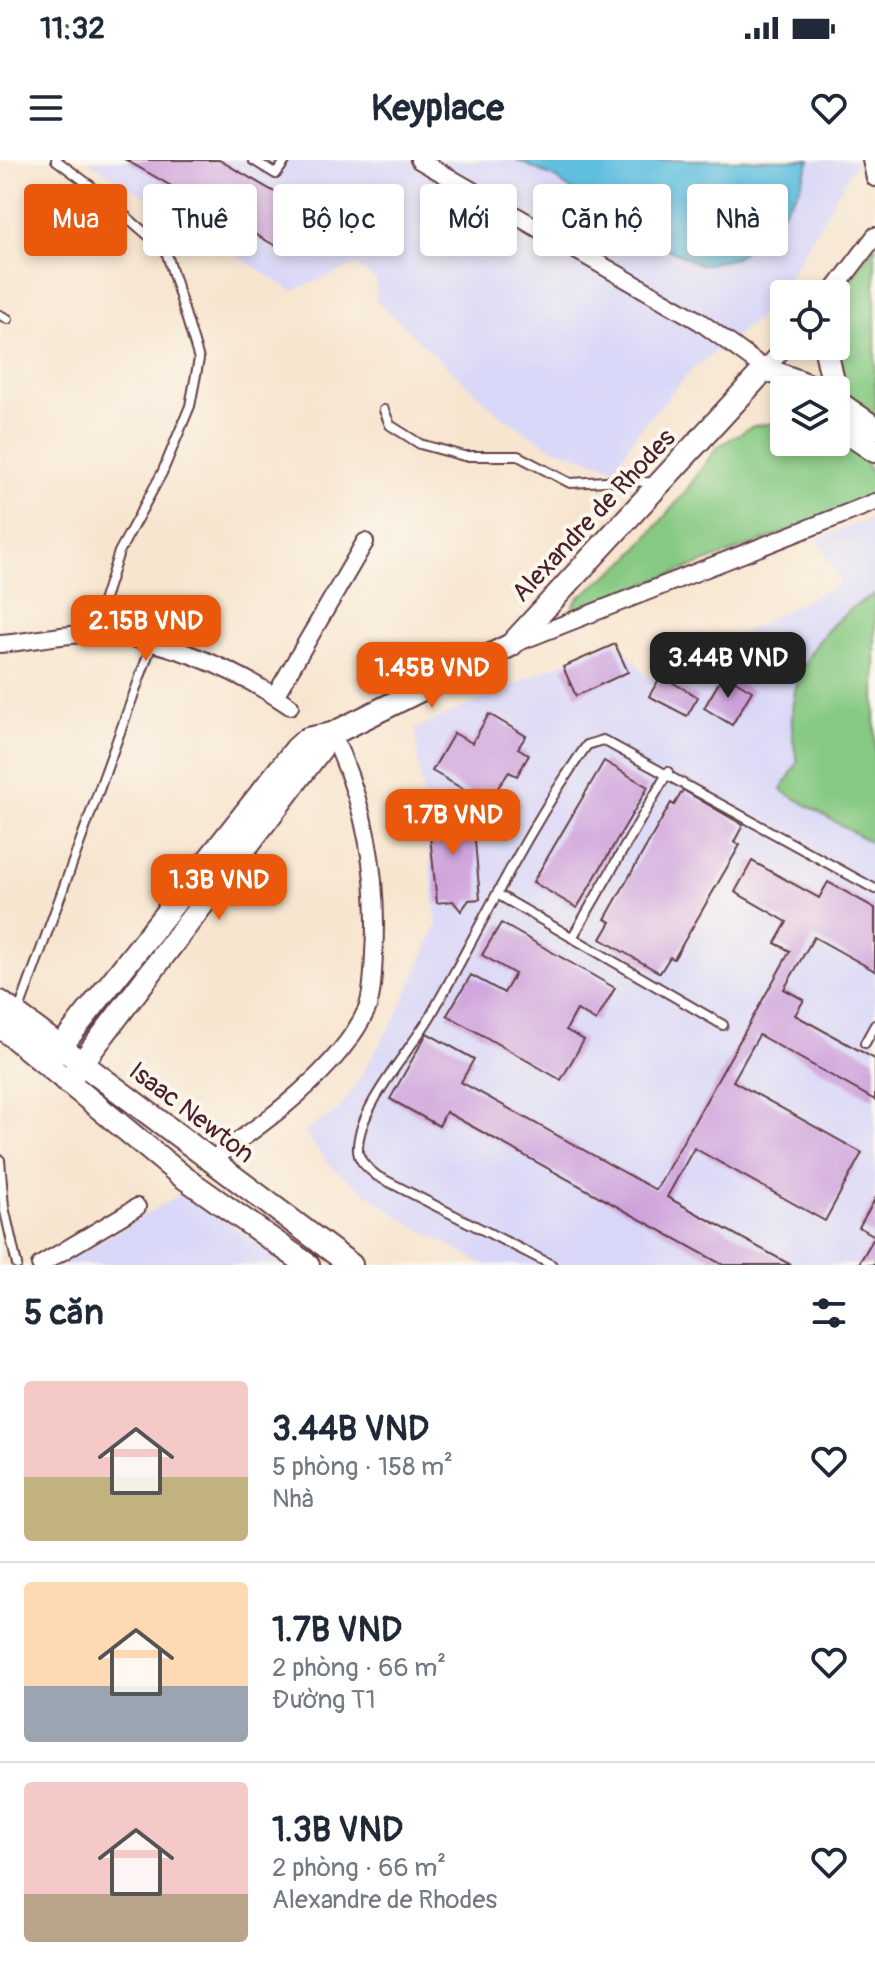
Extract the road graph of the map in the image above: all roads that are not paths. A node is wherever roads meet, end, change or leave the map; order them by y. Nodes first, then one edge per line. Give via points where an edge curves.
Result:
1 (56, 160) edge
2 (253, 160) edge
3 (286, 160) edge
4 (419, 160) edge
5 (871, 160) edge
6 (875, 178) edge
7 (875, 236) edge
8 (842, 280) edge
9 (773, 360) edge
10 (765, 369) junction
11 (773, 376) edge
12 (781, 376) edge
13 (384, 410) dead end
14 (850, 411) edge
15 (850, 420) edge
16 (875, 428) edge
17 (875, 451) edge
18 (660, 484) junction
19 (875, 502) edge
20 (365, 542) dead end
21 (93, 634) junction
22 (0, 644) edge
23 (152, 644) junction
24 (511, 645) junction
25 (275, 696) junction
26 (290, 706) dead end
27 (332, 734) junction
28 (668, 772) junction
29 (875, 889) edge
30 (497, 894) junction
31 (572, 938) junction
32 (6, 1014) edge
33 (723, 1025) dead end
34 (875, 1025) edge
35 (865, 1043) dead end
36 (54, 1055) junction
37 (82, 1063) junction
38 (68, 1081) junction
39 (0, 1160) edge
40 (209, 1161) junction
41 (182, 1176) junction
42 (137, 1207) dead end
43 (17, 1265) edge
44 (40, 1265) edge
45 (308, 1265) edge
46 (351, 1265) edge
47 (552, 1265) edge

1 - 21 lane via 166,251 199,359 190,406 162,473 119,552
2 - 3 lane via 276,174
4 - 10 street via 699,321
5 - 6 street
7 - 8 street
9 - 10 street, Alexandre de Rhodes
10 - 11 street
10 - 12 street
10 - 18 street, Alexandre de Rhodes
13 - 18 lane via 390,425 420,444 464,456 518,456 570,483
14 - 16 street
15 - 17 street
18 - 24 street, Alexandre de Rhodes
19 - 24 street
20 - 25 street
21 - 22 street
21 - 23 street
23 - 25 street via 209,662
23 - 32 lane
24 - 27 street, Alexandre de Rhodes
25 - 26 street
27 - 36 street, Alexandre de Rhodes via 307,739 296,749
27 - 37 street, Alexandre de Rhodes
27 - 40 street via 371,847 377,906 367,1008 328,1065 261,1127
28 - 29 lane
28 - 30 lane via 603,740 587,745
28 - 31 lane
30 - 31 lane
30 - 47 lane via 429,1019 372,1107 357,1149 362,1163 377,1176
31 - 33 lane
32 - 36 street, Isaac Newton
34 - 35 lane
36 - 37 street, Isaac Newton
36 - 38 street, Isaac Newton
37 - 38 street, Alexandre de Rhodes
37 - 40 street, Isaac Newton
38 - 41 street, Isaac Newton
39 - 43 lane
40 - 41 street
40 - 46 street, Isaac Newton
41 - 45 street, Isaac Newton
42 - 44 street

